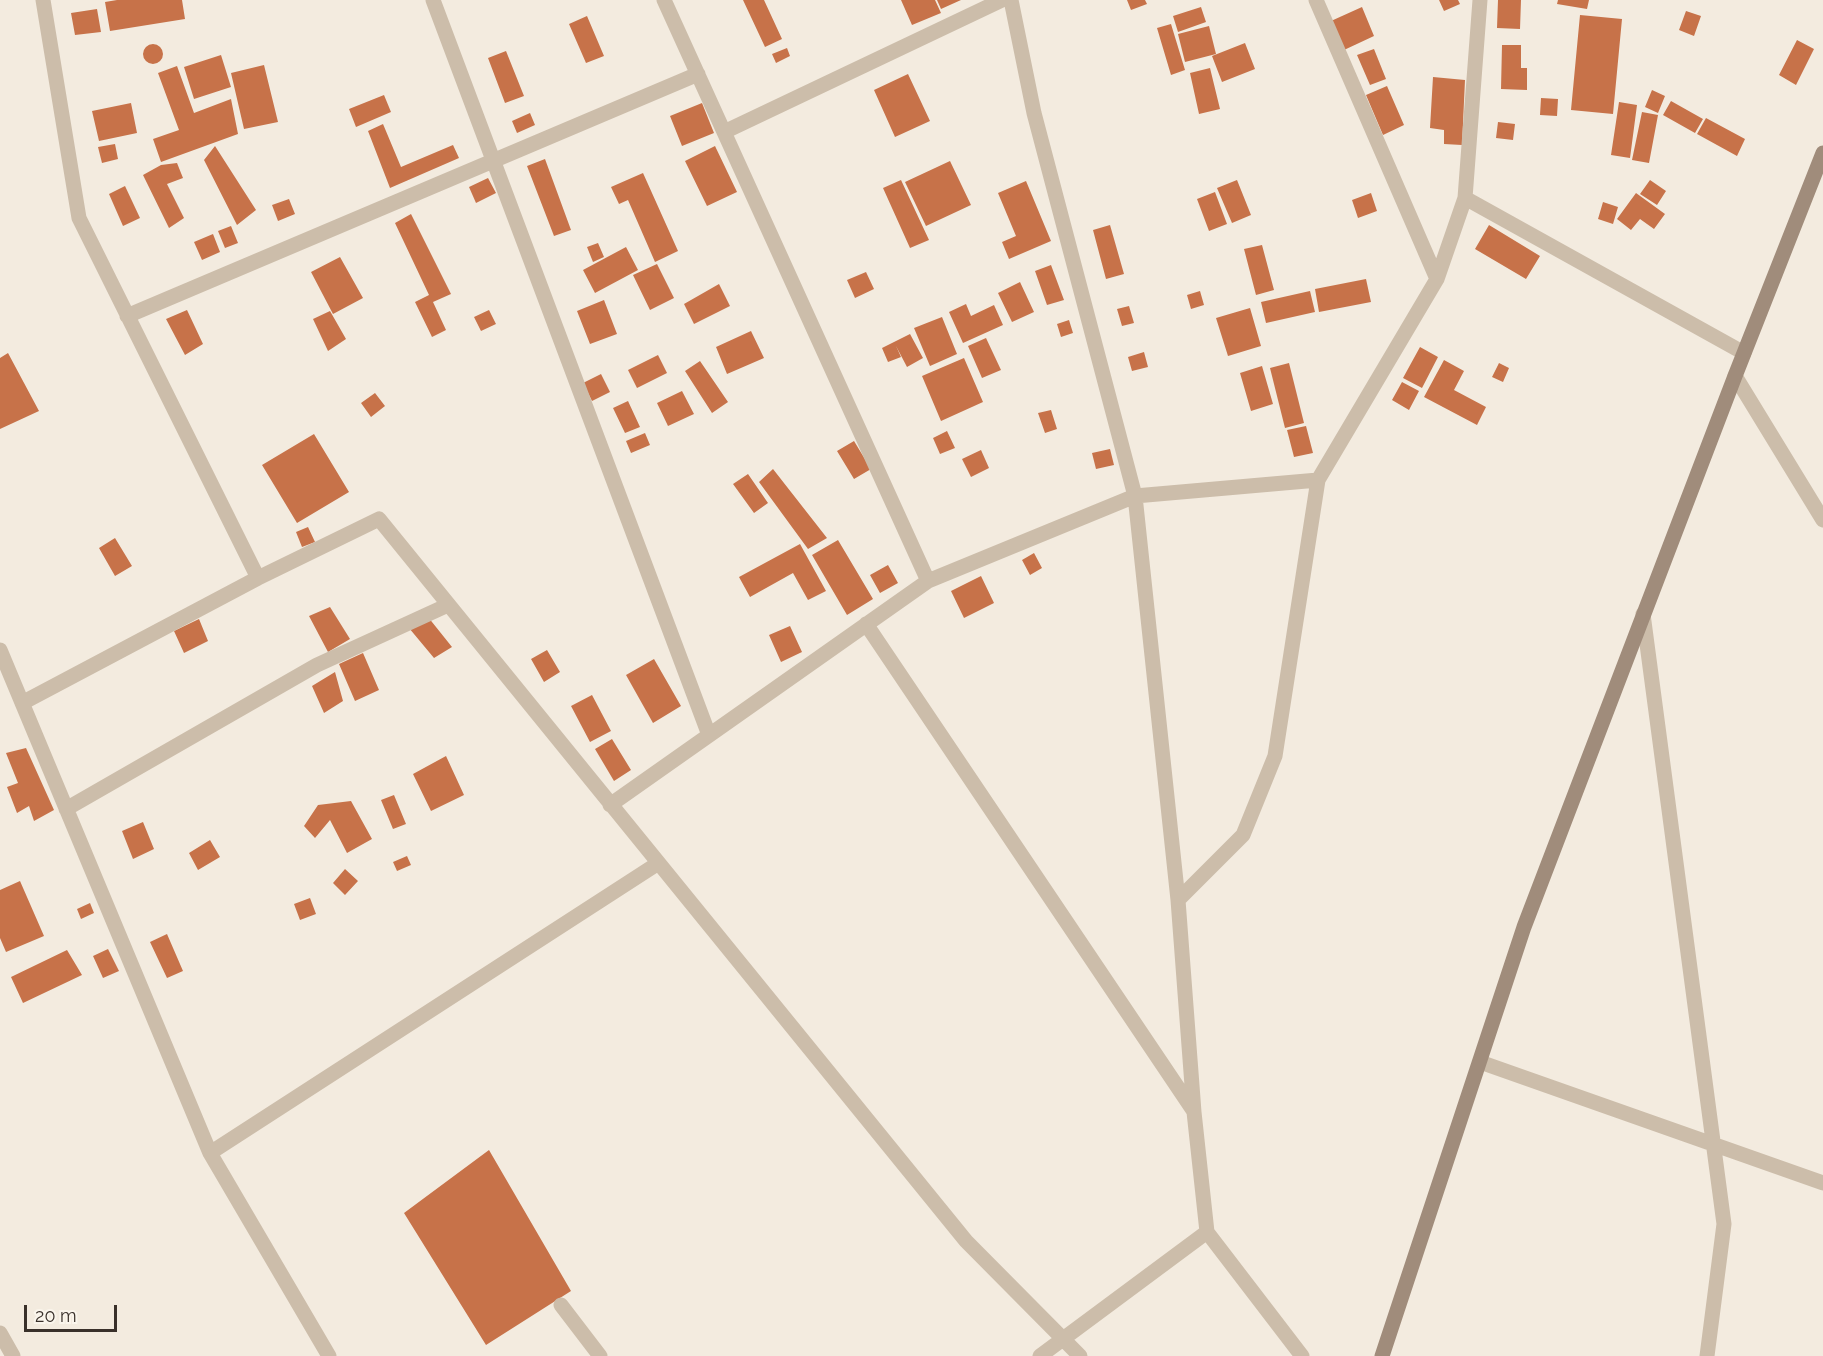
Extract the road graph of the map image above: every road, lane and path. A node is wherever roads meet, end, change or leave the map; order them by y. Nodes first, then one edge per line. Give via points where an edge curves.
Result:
1 (43, 0) edge
2 (434, 0) edge
3 (664, 0) edge
4 (1002, 0) edge
5 (1011, 0) edge
6 (1316, 0) edge
7 (1480, 0) edge
8 (698, 74) junction
9 (724, 132) junction
10 (1823, 153) edge
11 (494, 160) junction
12 (1465, 198) junction
13 (1437, 279) junction
14 (128, 316) junction
15 (1744, 353) junction
16 (1735, 376) junction
17 (1318, 480) junction
18 (1135, 495) junction
19 (1823, 520) edge
20 (258, 578) junction
21 (928, 581) junction
22 (448, 605) junction
23 (1643, 614) junction
24 (866, 624) junction
25 (0, 650) edge
26 (22, 703) junction
27 (709, 735) junction
28 (610, 805) junction
29 (66, 809) junction
30 (657, 864) junction
31 (1178, 900) junction
32 (1480, 1062) junction
33 (1194, 1112) junction
34 (1714, 1145) junction
35 (210, 1153) junction
36 (1823, 1183) edge
37 (1207, 1232) junction
38 (561, 1305) dead end
39 (0, 1333) edge
40 (1063, 1339) junction
41 (13, 1356) edge
42 (329, 1356) edge
43 (600, 1356) edge
44 (1040, 1356) edge
45 (1080, 1356) edge
46 (1302, 1356) edge
47 (1382, 1356) edge
48 (1707, 1356) edge

1 - 14 street via 79,218
2 - 11 street
3 - 8 street
4 - 9 street
5 - 18 street via 1034,113
6 - 13 street
7 - 12 street
8 - 9 street
8 - 11 street
9 - 21 street
10 - 15 street
11 - 14 street
11 - 27 street
12 - 13 street
12 - 15 street
13 - 17 street
14 - 20 street
15 - 16 street
16 - 19 street
16 - 23 street
17 - 18 street
17 - 31 street via 1275,756 1243,835
18 - 21 street
18 - 31 street
20 - 22 street via 379,519
20 - 26 street
21 - 24 street
22 - 28 street
22 - 29 street via 317,665
23 - 32 street via 1524,927
23 - 34 street
24 - 27 street
24 - 33 street
25 - 26 street
26 - 29 street
27 - 28 street
28 - 30 street
29 - 35 street
30 - 35 street
30 - 40 street via 966,1241
31 - 33 street
32 - 34 street
32 - 47 street
33 - 37 street
34 - 36 street
34 - 48 street via 1724,1224
35 - 42 street
37 - 40 street
37 - 46 street
38 - 43 street
39 - 41 street
40 - 44 street
40 - 45 street

